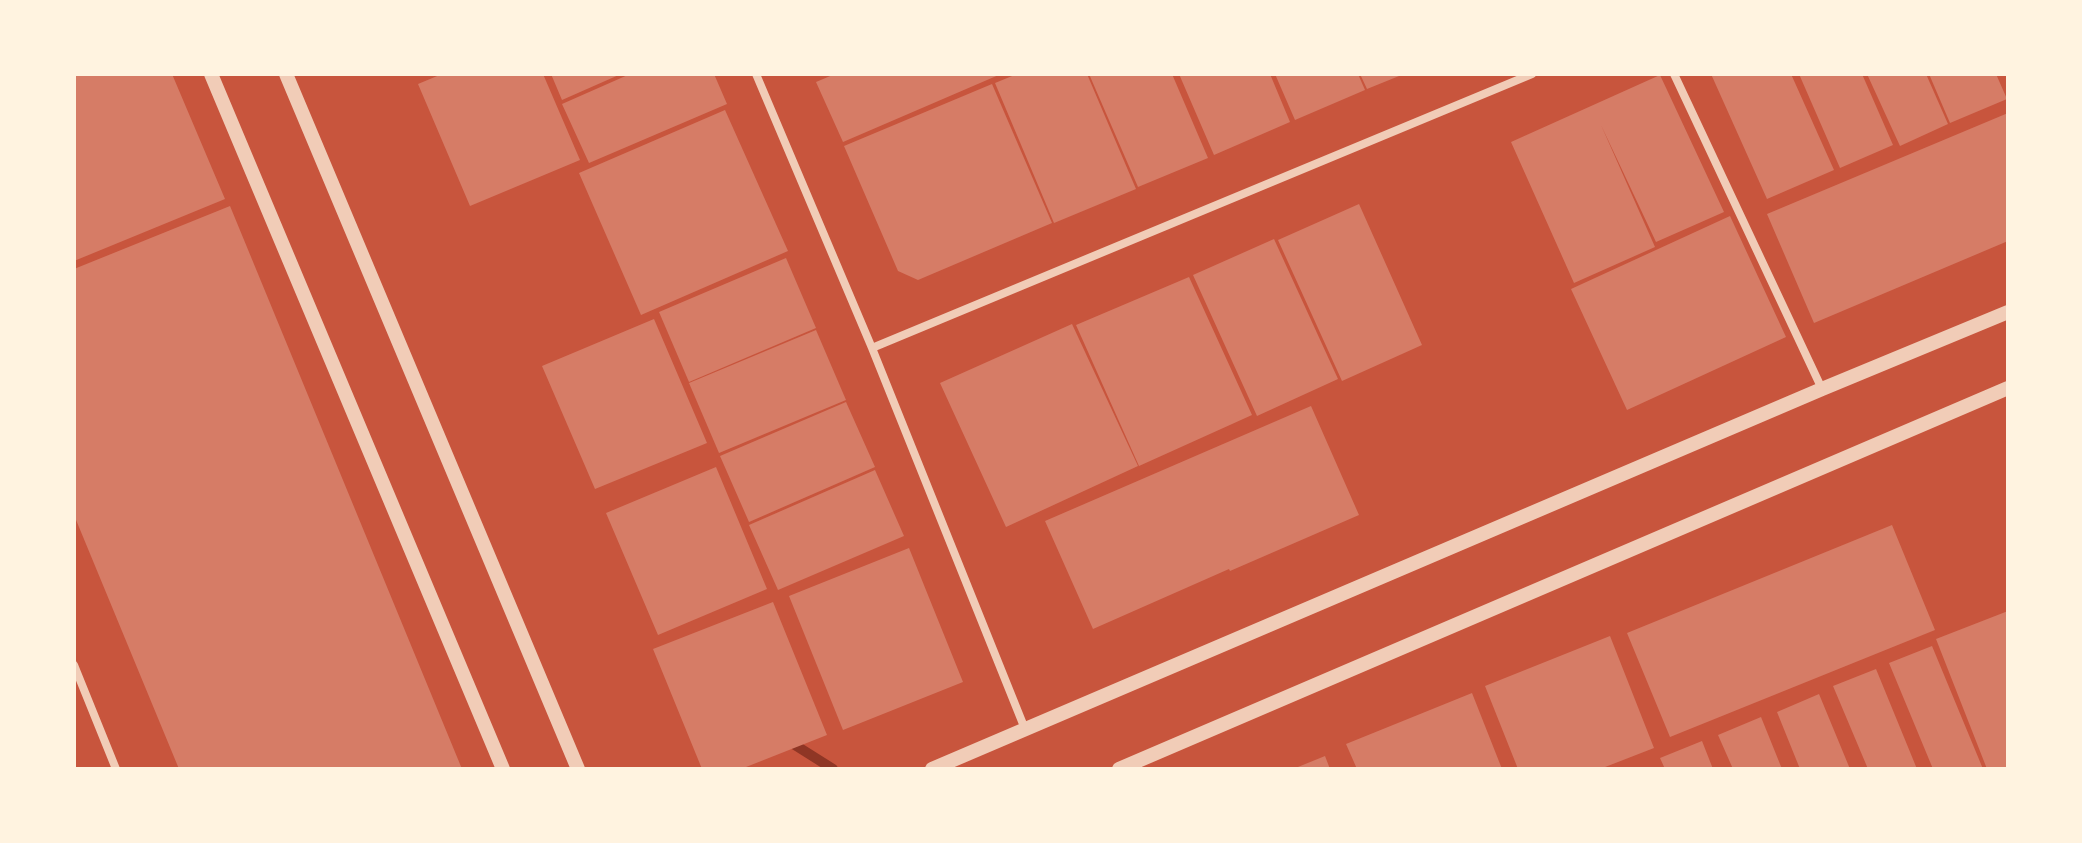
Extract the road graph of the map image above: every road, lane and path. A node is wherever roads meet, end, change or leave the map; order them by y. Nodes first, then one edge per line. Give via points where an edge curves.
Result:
1 (211, 74) edge
2 (286, 74) edge
3 (756, 74) edge
4 (1532, 74) edge
5 (1674, 74) edge
6 (2008, 312) edge
7 (872, 348) junction
8 (2008, 388) edge
9 (1822, 389) junction
10 (74, 665) edge
11 (1025, 729) junction
12 (116, 769) edge
13 (503, 769) edge
14 (578, 769) edge
15 (932, 769) edge
16 (1119, 769) edge

1 - 13 street
2 - 14 street
3 - 7 street
4 - 7 street
5 - 9 street
6 - 9 street
7 - 11 street
8 - 16 street
9 - 11 street
10 - 12 street
11 - 15 street

